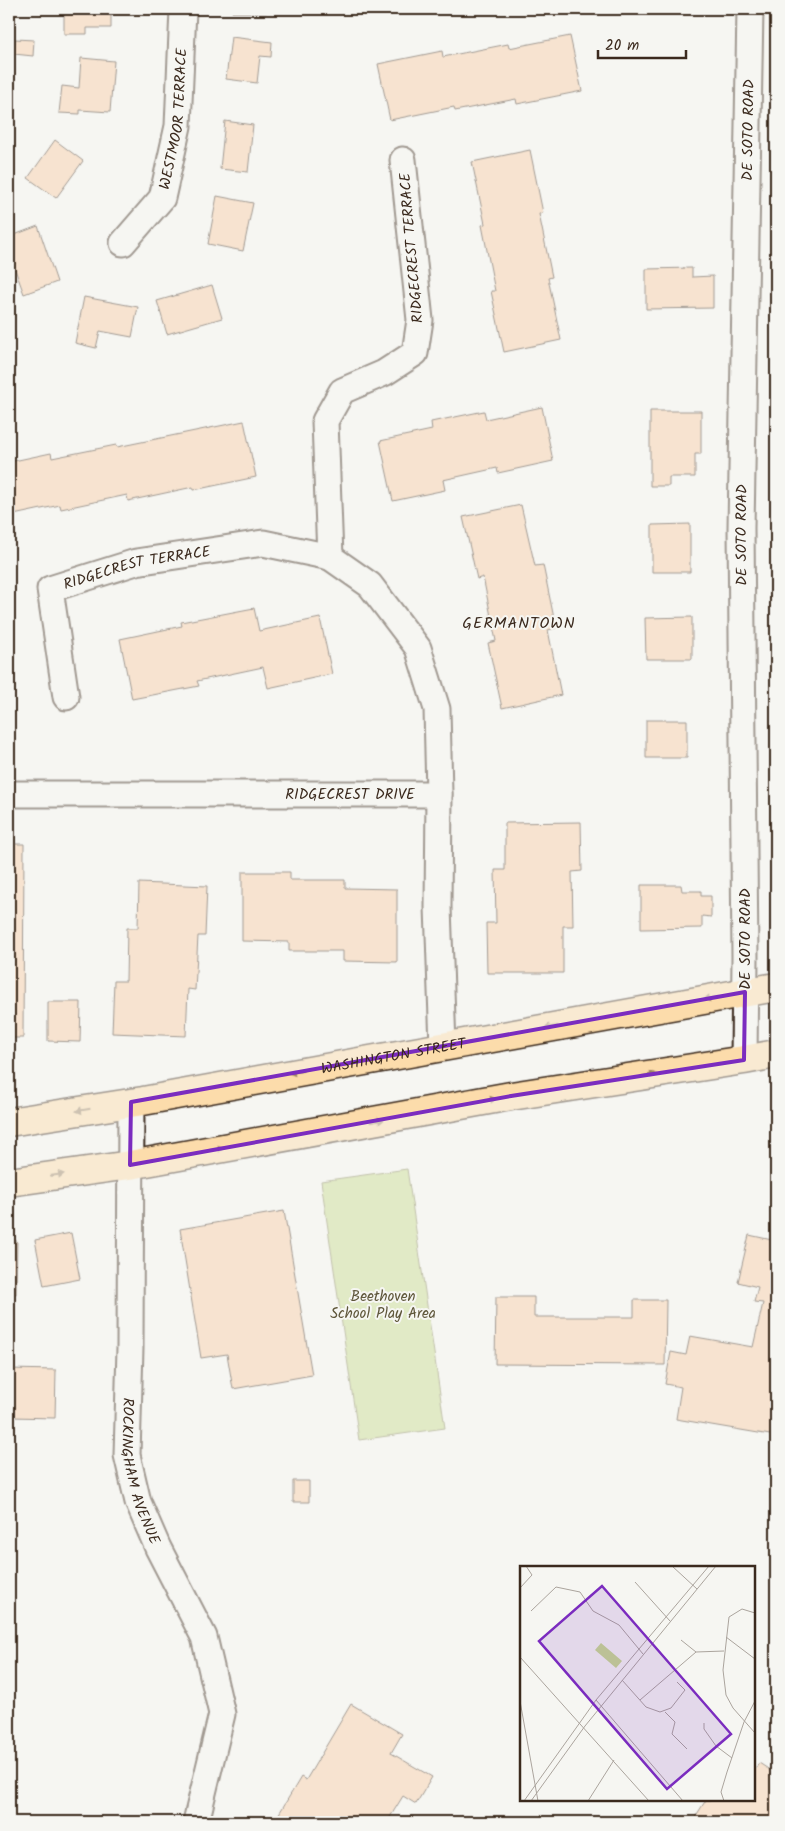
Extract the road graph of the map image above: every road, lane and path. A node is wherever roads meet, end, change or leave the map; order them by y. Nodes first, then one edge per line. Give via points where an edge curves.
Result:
1 (182, 9) edge
2 (750, 9) edge
3 (403, 160) dead end
4 (124, 243) dead end
5 (330, 557) junction
6 (66, 697) dead end
7 (9, 794) edge
8 (439, 794) junction
9 (776, 987) edge
10 (745, 992) junction
11 (443, 1046) junction
12 (776, 1054) edge
13 (744, 1060) junction
14 (132, 1102) junction
15 (9, 1122) edge
16 (130, 1165) junction
17 (9, 1182) edge
18 (196, 1822) edge

1 - 4 street, WESTMOOR TERRACE via 178,126 162,198
2 - 10 street, DE SOTO ROAD via 741,528
3 - 5 street, RIDGECREST TERRACE via 420,320 415,354 384,373 342,391 324,421
5 - 6 street, RIDGECREST TERRACE via 263,543 136,562 50,589
5 - 8 street, RIDGECREST TERRACE via 370,585 418,648 437,709
7 - 8 street, RIDGECREST DRIVE
8 - 11 street via 438,907
9 - 10 main road, WASHINGTON STREET
10 -> 11 main road, WASHINGTON STREET
10 - 13 street, DE SOTO ROAD
11 -> 14 main road, WASHINGTON STREET
12 - 13 main road
16 -> 13 main road via 511,1096
14 -> 15 main road, WASHINGTON STREET
14 - 16 street, ROCKINGHAM AVENUE
17 -> 16 main road
16 - 18 street, ROCKINGHAM AVENUE via 127,1455 138,1502 204,1637 222,1714

